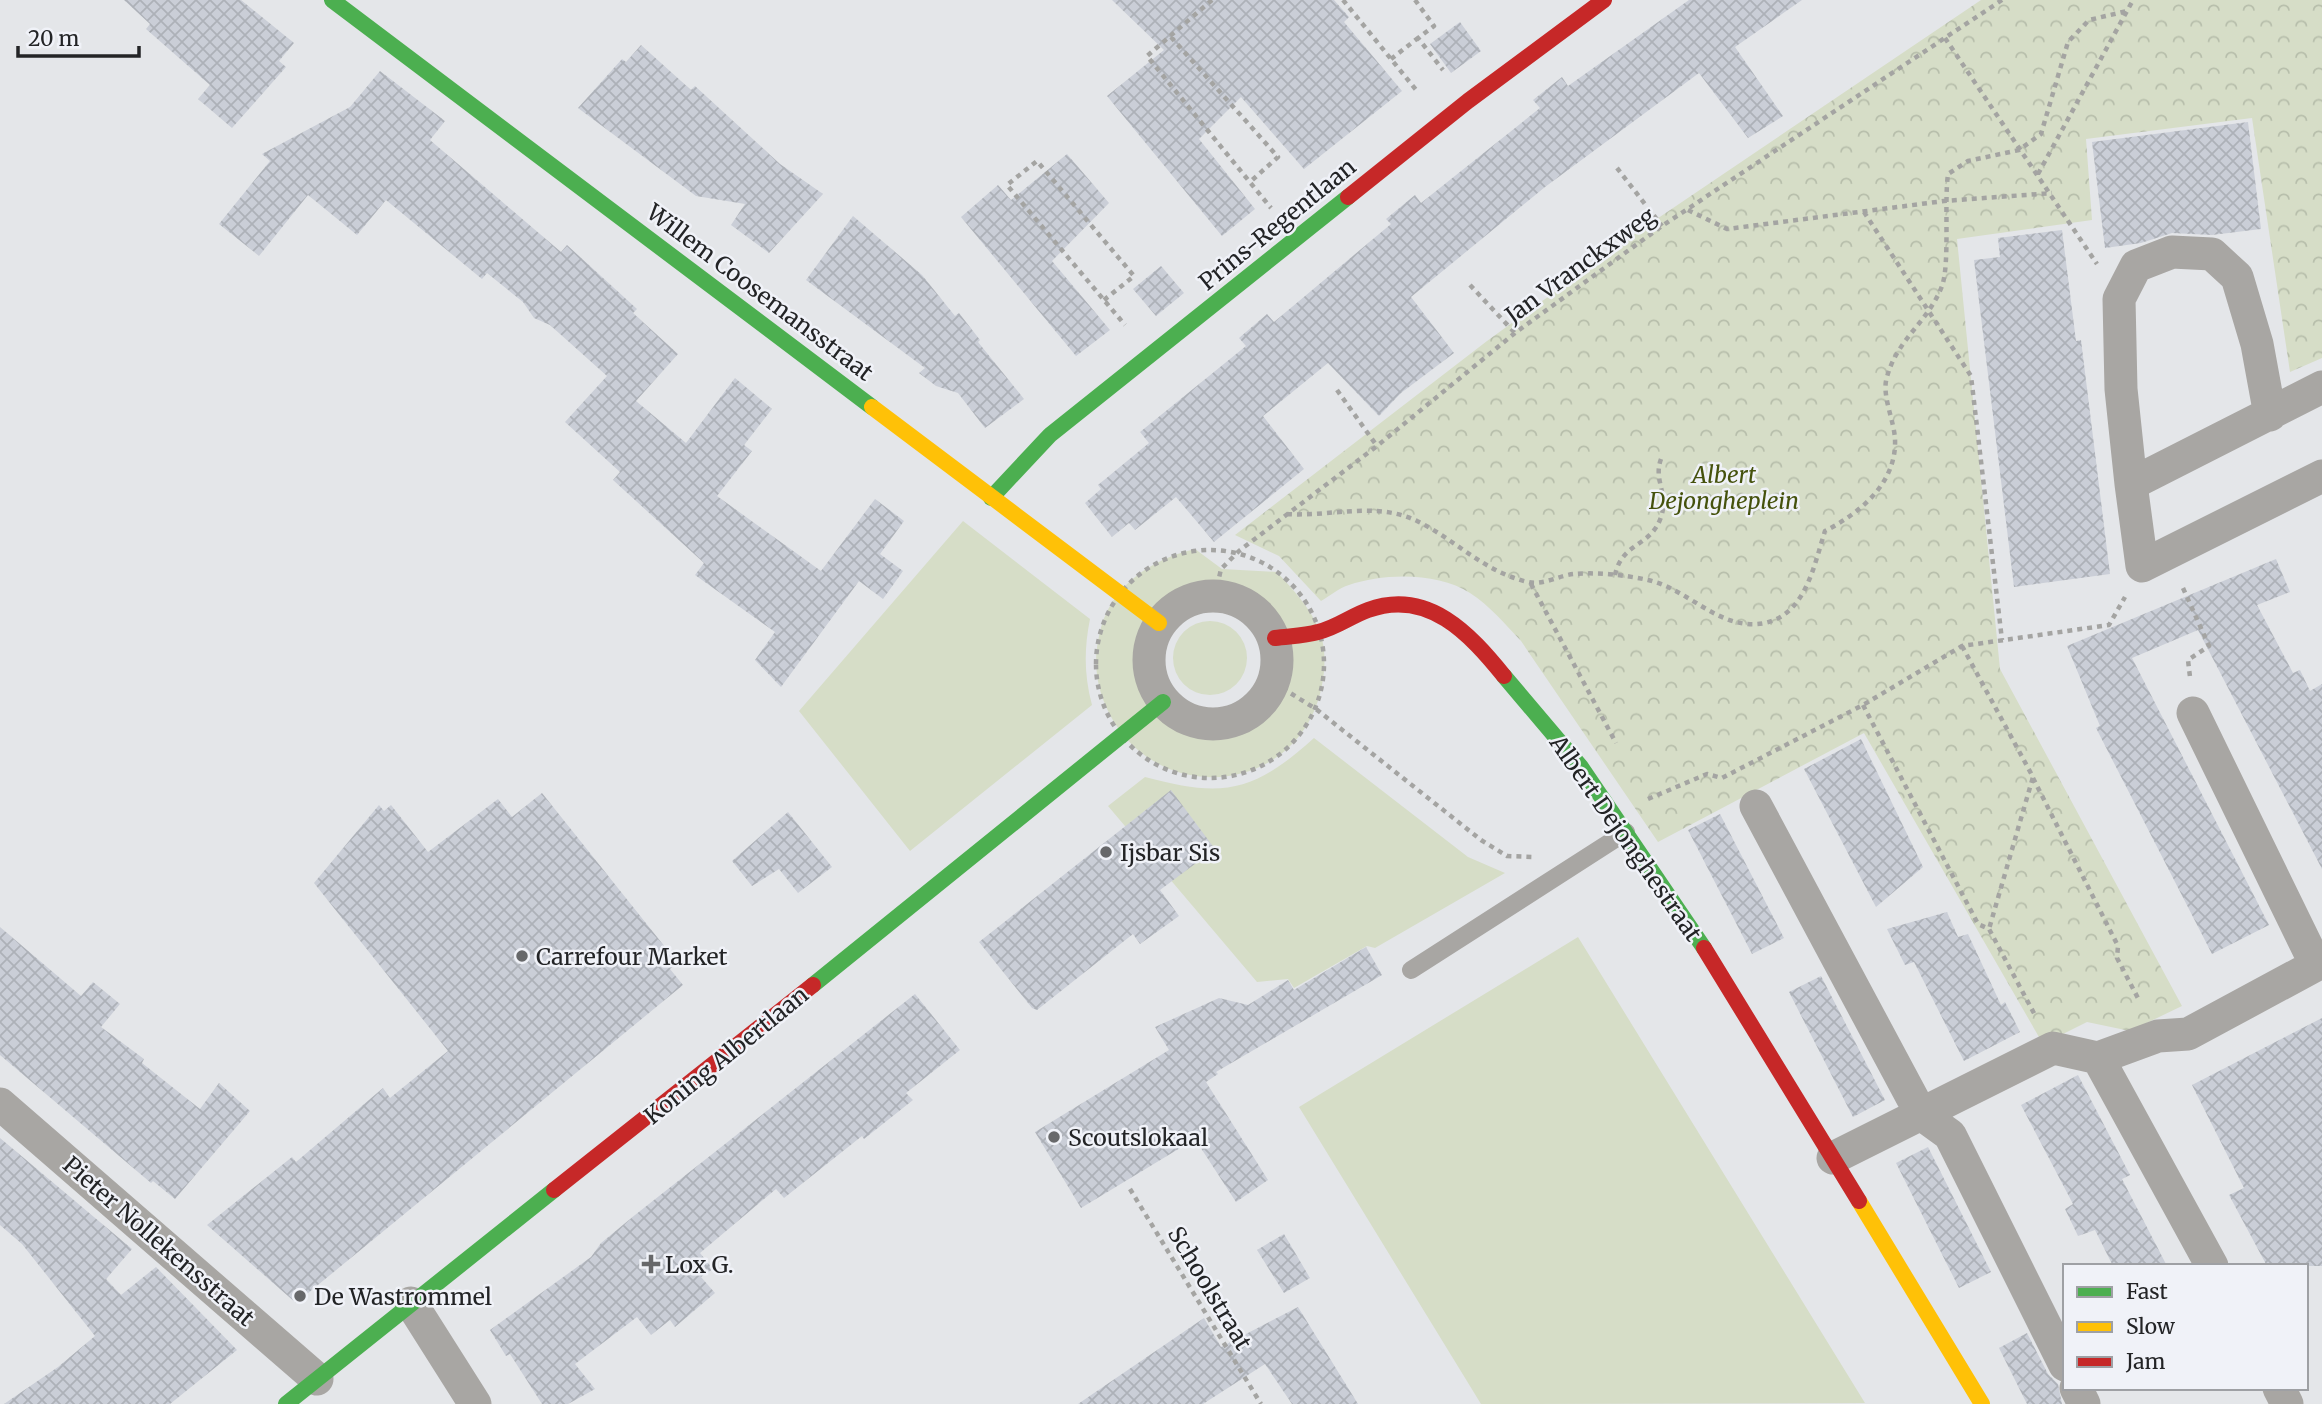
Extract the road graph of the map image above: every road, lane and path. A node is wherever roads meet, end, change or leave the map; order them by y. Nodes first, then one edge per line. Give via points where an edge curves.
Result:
1 (332, 0) edge
2 (1212, 0) edge
3 (1343, 0) edge
4 (1415, 0) edge
5 (1604, 0) edge
6 (2002, 0) edge
7 (2133, 0) edge
8 (2127, 11) junction
9 (1171, 37) junction
10 (1418, 38) junction
11 (1945, 38) junction
12 (1391, 59) junction
13 (1468, 101) junction
14 (1443, 121) junction
15 (2019, 150) junction
16 (1617, 168) dead end
17 (2038, 174) junction
18 (1250, 182) junction
19 (2052, 193) junction
20 (1944, 201) junction
21 (1687, 210) junction
22 (1864, 212) junction
23 (1662, 226) junction
24 (1296, 238) junction
25 (1470, 285) dead end
26 (2119, 299) junction
27 (1104, 300) junction
28 (1929, 313) junction
29 (1515, 333) junction
30 (1150, 355) junction
31 (2322, 387) edge
32 (1337, 390) dead end
33 (2270, 415) junction
34 (1377, 446) junction
35 (1661, 459) dead end
36 (2322, 476) edge
37 (2131, 485) junction
38 (991, 498) junction
39 (1287, 514) junction
40 (1239, 551) junction
41 (2155, 560) junction
42 (1615, 575) junction
43 (1531, 584) junction
44 (1118, 593) junction
45 (1215, 596) junction
46 (1159, 623) junction
47 (1320, 632) junction
48 (1275, 638) junction
49 (2002, 640) junction
50 (1962, 646) junction
51 (1274, 683) junction
52 (1163, 702) junction
53 (1863, 705) junction
54 (1316, 709) junction
55 (2193, 713) joint
56 (1122, 734) junction
57 (1621, 752) dead end
58 (2033, 777) junction
59 (1640, 788) dead end
60 (1646, 800) junction
61 (1756, 806) dead end
62 (1622, 825) junction
63 (1545, 851) dead end
64 (1989, 929) junction
65 (1411, 970) dead end
66 (2158, 1036) junction
67 (2053, 1048) junction
68 (2098, 1058) junction
69 (0, 1104) edge
70 (1921, 1114) junction
71 (1833, 1158) junction
72 (1130, 1189) dead end
73 (2211, 1264) edge
74 (411, 1303) junction
75 (2063, 1361) edge
76 (317, 1378) junction
77 (286, 1404) edge
78 (475, 1404) edge
79 (1261, 1404) edge
80 (1982, 1404) edge

1 - 38 street, Willem Coosemansstraat
2 - 9 path
3 - 12 path
4 - 10 path via 1434,26
5 - 13 street, Prins-Regentlaan
6 - 11 path, Jan Vranckxweg
7 - 8 path
8 - 15 path via 2090,20 2068,42 2041,134
8 - 17 path
9 - 18 path via 1147,56
9 - 18 path via 1278,157
10 - 12 path
10 - 13 path
11 - 15 path
11 - 21 path, Jan Vranckxweg
12 - 14 path
13 - 14 street, Prins-Regentlaan
14 - 24 street, Prins-Regentlaan
15 - 17 path
15 - 20 path via 1968,161 1948,174
16 - 23 path
17 - 19 path
18 - 24 path
19 - 20 path
19 - 26 path
20 - 22 path
20 - 28 path via 1943,282
21 - 22 path via 1727,229
21 - 23 path, Jan Vranckxweg
22 - 28 path
23 - 29 path, Jan Vranckxweg
24 - 30 street, Prins-Regentlaan
25 - 29 path
26 - 33 street via 2136,266 2172,252 2212,254 2237,277 2257,344
26 - 37 street via 2121,389
27 - 27 path via 1007,185 1038,161 1134,276
27 - 30 path
28 - 42 path via 1902,341 1886,383 1895,440 1890,468 1876,493 1855,515 1825,531 1796,607 1766,623 1738,624 1651,580
28 - 49 path via 1971,376
29 - 34 path, Jan Vranckxweg
30 - 38 street, Prins-Regentlaan via 1050,435
31 - 33 street
32 - 34 path
33 - 37 street
34 - 39 path, Jan Vranckxweg
35 - 42 path via 1657,469 1666,498 1661,519 1649,538 1629,548 1619,560
36 - 41 street
37 - 41 street
38 - 44 street, Willem Coosemansstraat
39 - 40 path, Jan Vranckxweg
39 - 43 path via 1317,516 1364,508 1416,520 1491,570
40 - 44 path via 1195,549 1168,556 1141,570
40 - 45 path, Jan Vranckxweg via 1222,569
40 - 47 path via 1277,572 1306,605
41 - 49 path via 2109,625
41 - 55 path via 2209,646 2188,660
42 - 43 path via 1573,574
43 - 57 path
44 - 46 street, Willem Coosemansstraat
44 - 56 path via 1101,625 1096,651 1097,685
45 - 46 street via 1198,596 1175,606
45 - 48 street via 1245,603 1264,618
46 - 52 street via 1148,651 1150,680
47 - 48 street, Albert Dejonghestraat
47 - 54 path via 1325,675
47 - 62 street, Albert Dejonghestraat via 1385,605 1415,606 1445,616 1472,637 1581,767
48 - 51 street via 1278,663
49 - 50 path
50 - 53 path
50 - 58 path
51 - 52 street via 1258,707 1234,722 1208,724 1186,719
51 - 54 path
52 - 56 street, Koning Albertlaan
53 - 60 path via 1722,778 1707,774
53 - 64 path via 1978,924
54 - 56 path via 1297,742 1273,761 1244,774 1186,776 1152,762
54 - 63 path via 1481,840 1507,856 1535,857
55 - 66 street via 2316,965 2188,1034
56 - 74 street, Koning Albertlaan via 681,1092
58 - 64 path
58 - 66 path
59 - 60 path
60 - 62 path
61 - 70 street
62 - 65 lane
62 - 71 street, Albert Dejonghestraat via 1713,961
64 - 67 path
66 - 68 street
67 - 68 street
67 - 70 street
68 - 73 street
69 - 76 street, Pieter Nollekensstraat
70 - 71 street
70 - 75 street via 1950,1135
71 - 80 street, Albert Dejonghestraat
72 - 79 path, Schoolstraat
74 - 76 street, Koning Albertlaan
74 - 78 street
76 - 77 street, Koning Albertlaan

